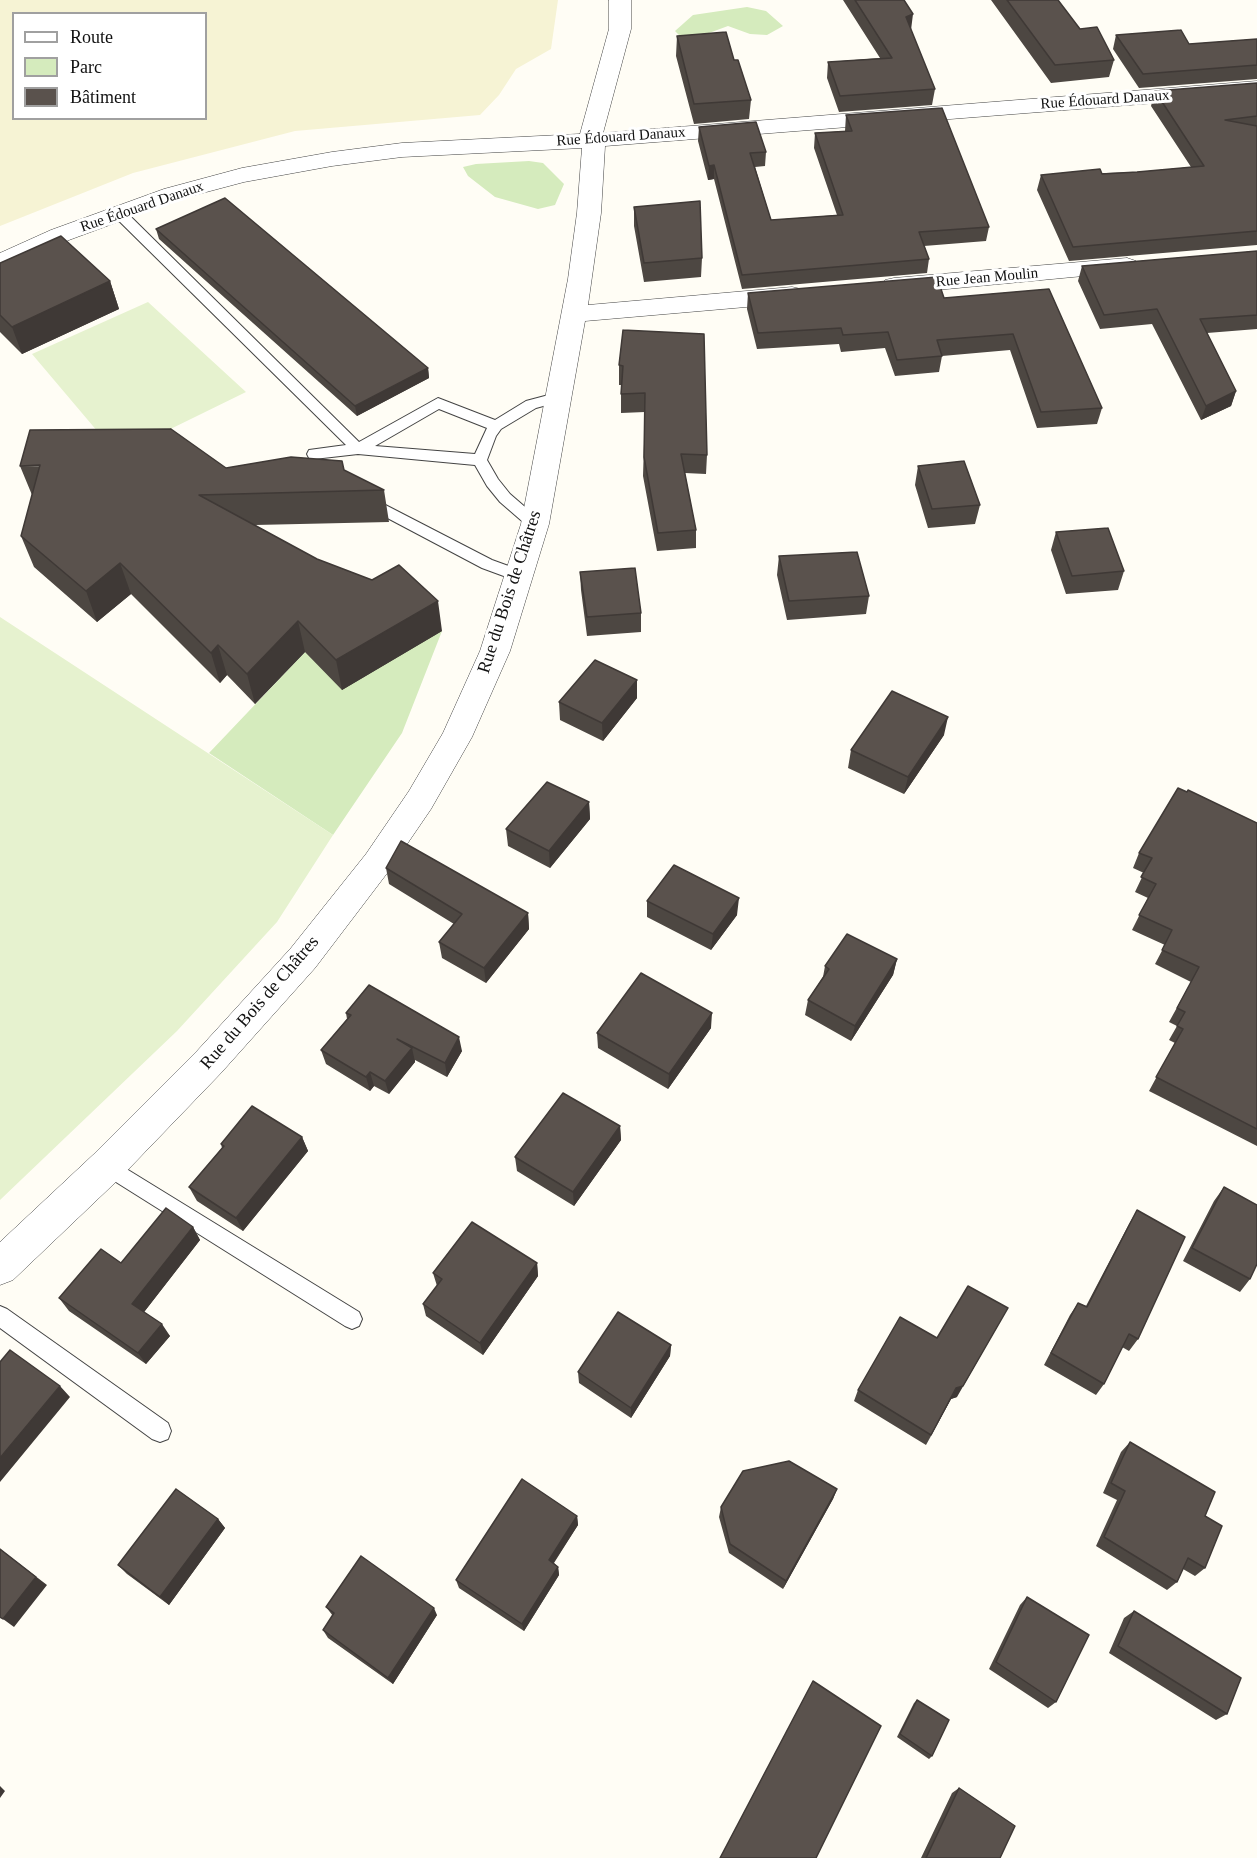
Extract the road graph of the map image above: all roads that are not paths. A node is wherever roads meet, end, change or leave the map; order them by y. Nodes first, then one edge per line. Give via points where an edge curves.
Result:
1 (620, 0) edge
2 (631, 0) edge
3 (620, 29) junction
4 (1257, 88) edge
5 (591, 140) junction
6 (119, 213) junction
7 (0, 262) edge
8 (1150, 264) edge
9 (866, 289) edge
10 (819, 293) edge
11 (574, 314) junction
12 (560, 397) junction
13 (496, 426) junction
14 (358, 449) junction
15 (314, 454) dead end
16 (480, 460) junction
17 (356, 495) edge
18 (535, 524) junction
19 (520, 576) junction
20 (107, 1166) junction
21 (0, 1268) edge
22 (0, 1316) edge
23 (352, 1319) dead end
24 (160, 1431) dead end

1 - 3 street, Rue du Bois de Châtres
2 - 3 lane
3 - 5 street, Rue du Bois de Châtres
4 - 5 street, Rue Édouard Danaux
5 - 6 street, Rue Édouard Danaux via 402,150 332,159 242,175
5 - 11 street, Rue du Bois de Châtres via 594,148 589,213
6 - 7 street, Rue Édouard Danaux
6 - 14 lane
8 - 9 street, Rue Jean Moulin
10 - 11 street
11 - 12 street, Rue du Bois de Châtres
12 - 13 lane via 531,404
12 - 18 street, Rue du Bois de Châtres
13 - 14 lane via 444,399
13 - 16 lane
14 - 15 lane
14 - 16 lane
16 - 18 lane via 505,498
17 - 19 lane via 487,564
18 - 19 street, Rue du Bois de Châtres
19 - 20 street, Rue du Bois de Châtres via 495,651 457,736 383,854 303,958
20 - 21 street, Rue du Bois de Châtres
20 - 23 lane
22 - 24 lane

